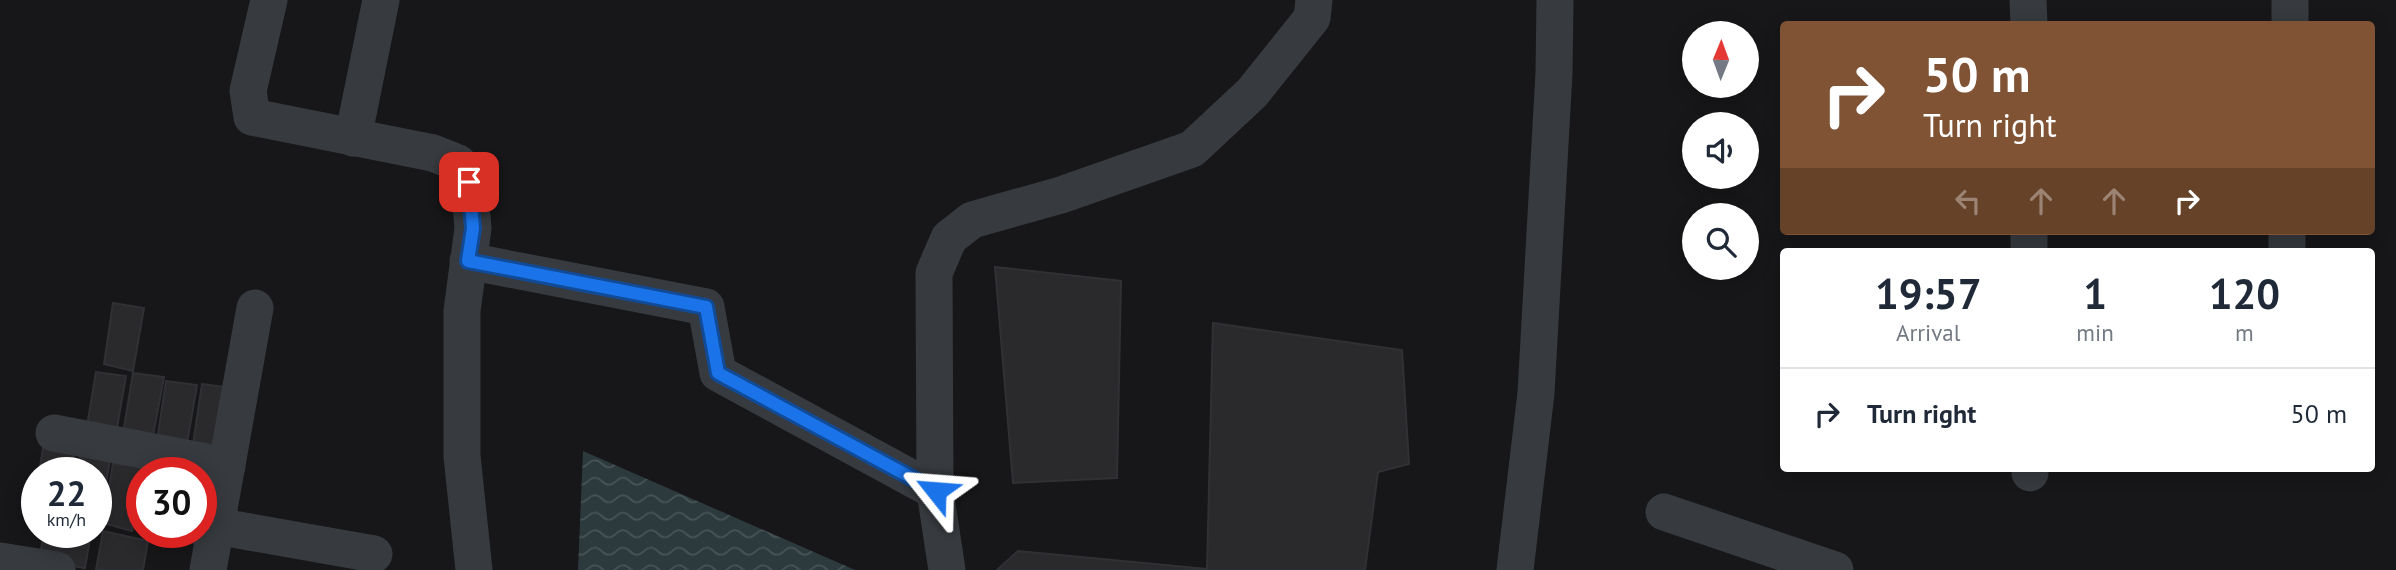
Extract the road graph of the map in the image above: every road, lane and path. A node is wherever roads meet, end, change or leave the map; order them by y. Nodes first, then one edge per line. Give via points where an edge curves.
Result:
1 (269, 0) edge
2 (381, 0) edge
3 (1314, 0) edge
4 (1555, 0) edge
5 (2028, 0) edge
6 (2290, 0) edge
7 (2028, 21) edge
8 (2290, 21) edge
9 (353, 138) junction
10 (468, 261) junction
11 (255, 308) dead end
12 (54, 433) dead end
13 (227, 466) junction
14 (936, 491) junction
15 (1664, 512) dead end
16 (217, 521) edge
17 (217, 526) edge
18 (212, 548) edge
19 (374, 554) dead end
20 (0, 561) edge
21 (57, 570) edge
22 (208, 570) edge
23 (474, 570) edge
24 (947, 570) edge
25 (1515, 570) edge
26 (1835, 570) edge

1 - 9 street via 248,91 252,117
2 - 9 street
3 - 14 street via 1312,19 1252,93 1192,149 1061,195 972,220 949,238 934,273
4 - 25 street via 1536,393
5 - 7 street
6 - 8 street
9 - 10 street via 433,153 458,163 469,182 473,228
10 - 14 street via 706,307 718,373
10 - 23 street via 462,311 462,456
11 - 13 street
12 - 13 street
13 - 16 street
14 - 24 street
15 - 26 street
17 - 19 street
18 - 22 street
20 - 21 street

